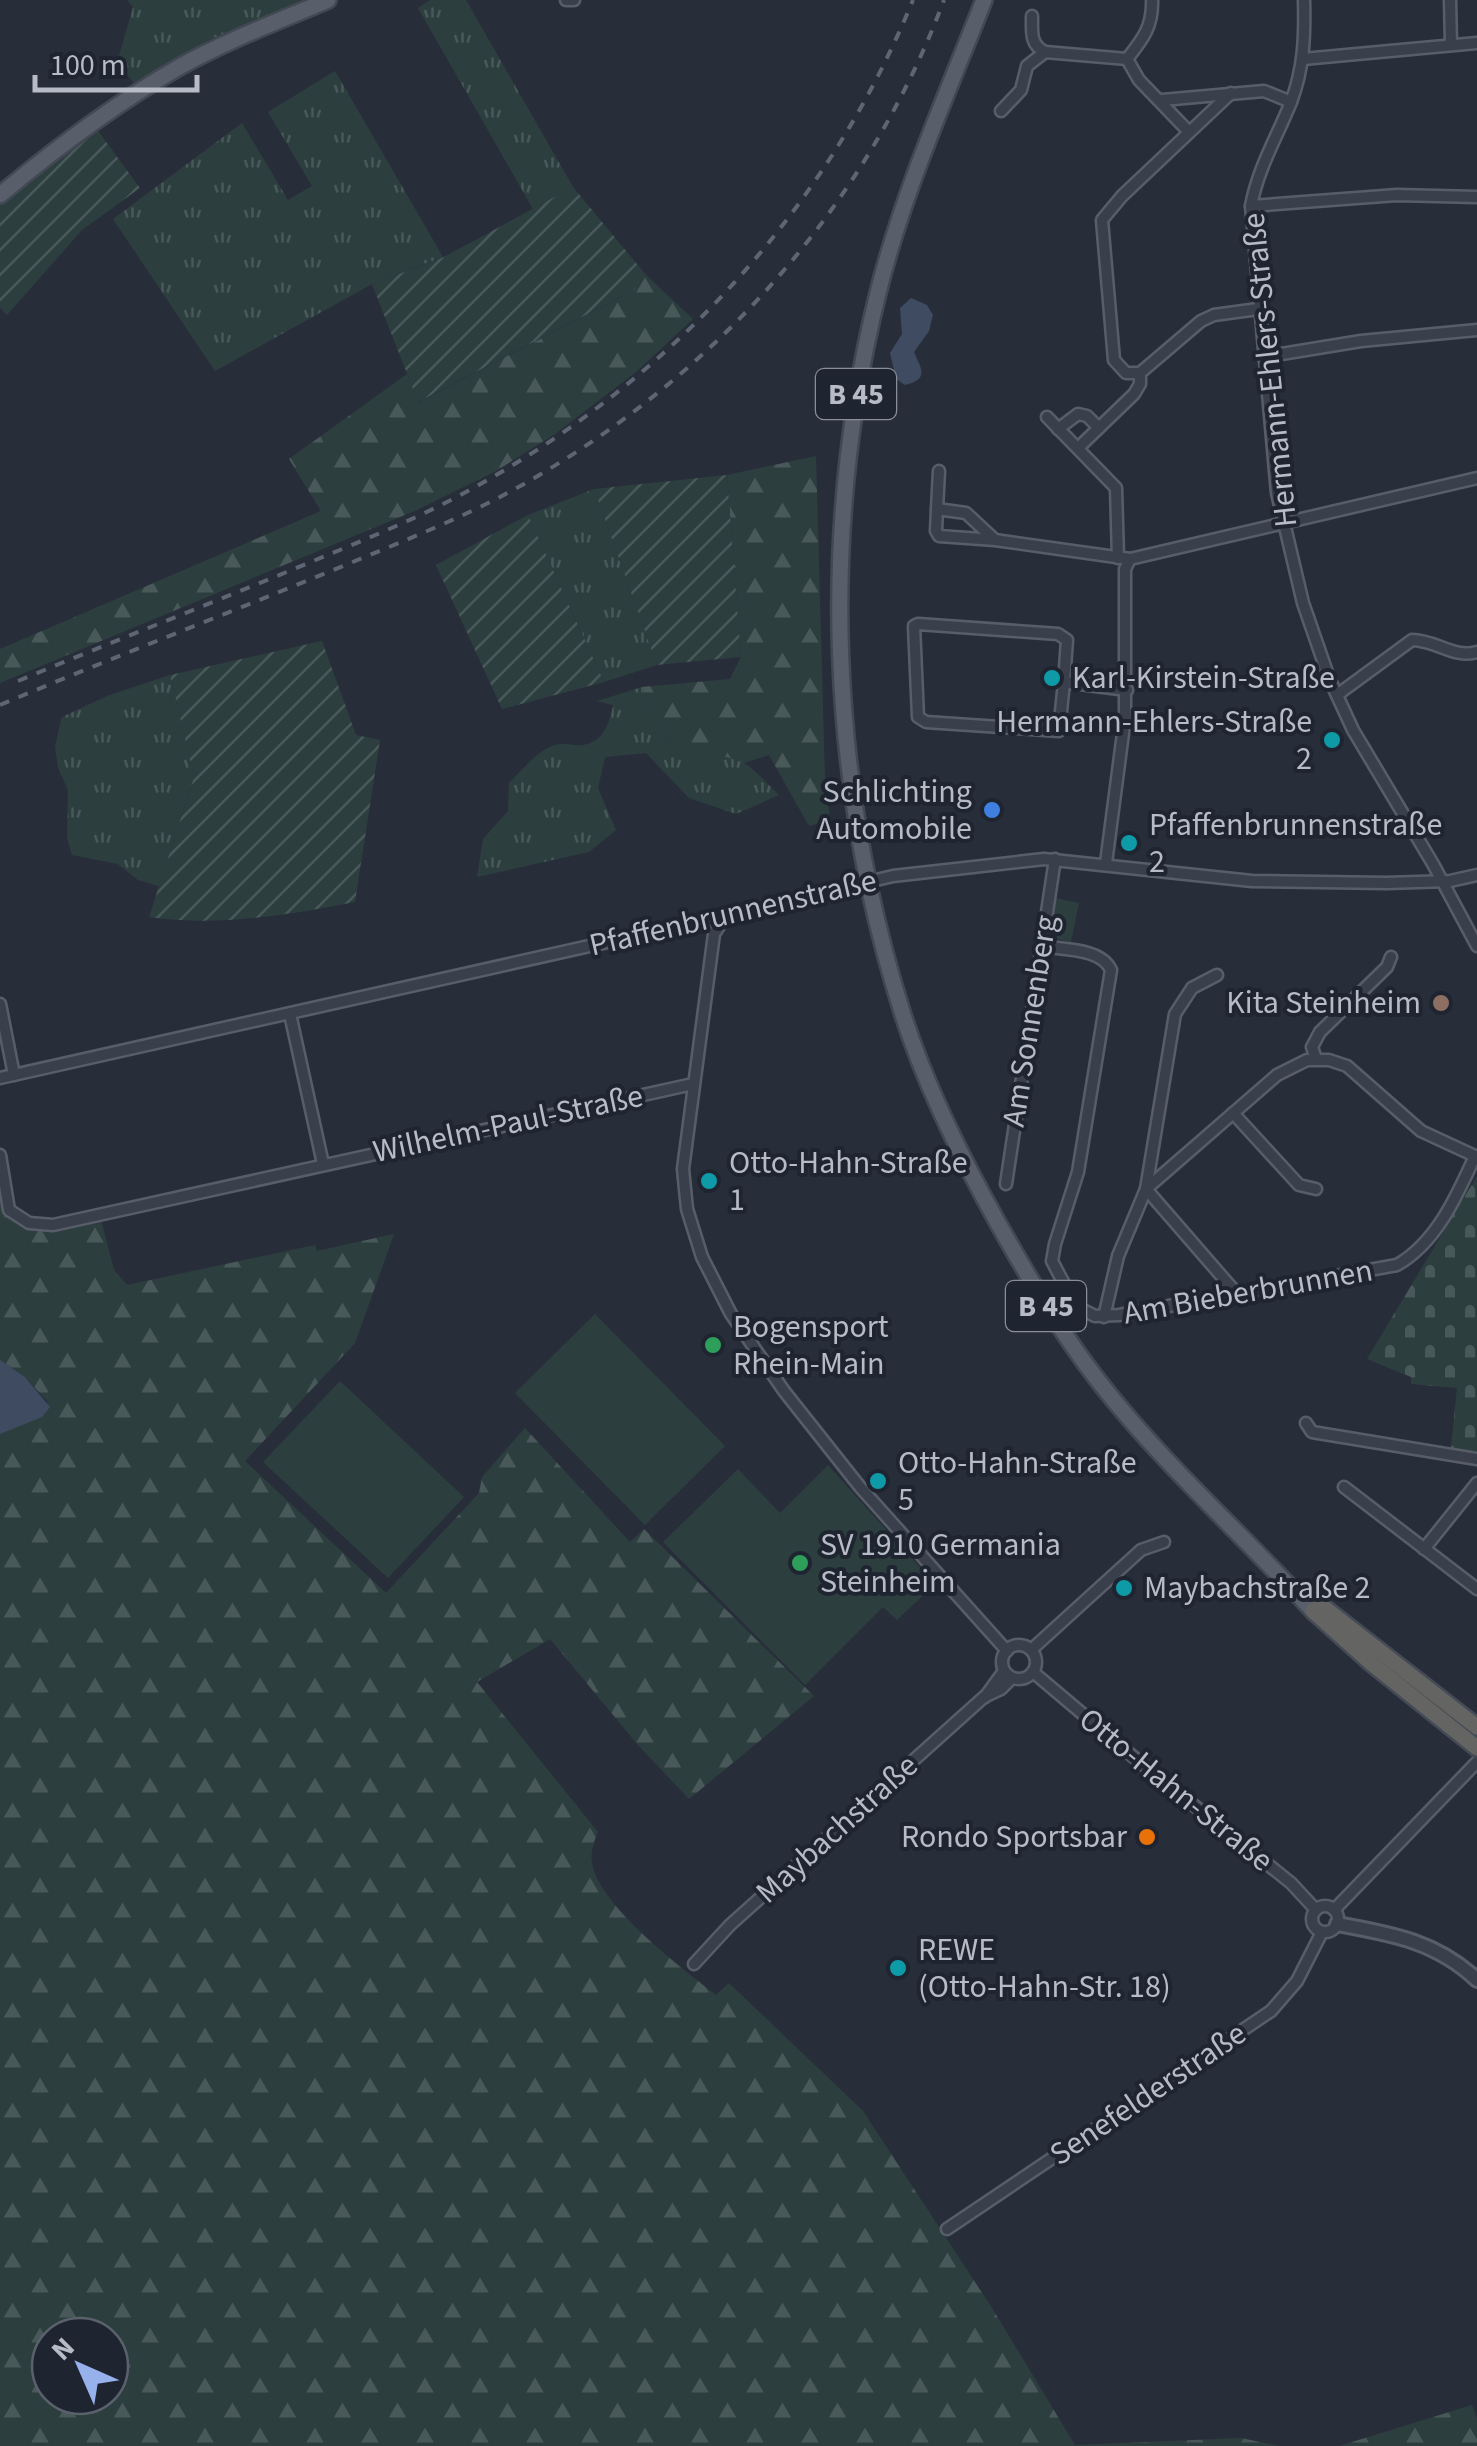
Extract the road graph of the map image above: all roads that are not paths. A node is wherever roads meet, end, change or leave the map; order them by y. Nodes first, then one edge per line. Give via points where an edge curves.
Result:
1 (328, 0) edge
2 (566, 0) edge
3 (574, 0) edge
4 (984, 0) edge
5 (1152, 0) edge
6 (1304, 0) edge
7 (1450, 0) edge
8 (1032, 16) dead end
9 (1477, 43) edge
10 (1450, 44) junction
11 (1045, 52) junction
12 (1127, 59) junction
13 (1303, 59) junction
14 (1231, 93) junction
15 (1162, 100) junction
16 (1291, 102) junction
17 (1001, 111) dead end
18 (1189, 132) junction
19 (0, 194) edge
20 (1477, 197) edge
21 (1251, 206) junction
22 (1258, 308) junction
23 (1477, 330) edge
24 (1262, 357) junction
25 (1140, 373) junction
26 (1047, 417) dead end
27 (1099, 428) junction
28 (1058, 429) junction
29 (1078, 448) junction
30 (939, 470) dead end
31 (1477, 478) edge
32 (937, 510) junction
33 (1282, 524) junction
34 (994, 540) junction
35 (1118, 558) junction
36 (1130, 559) junction
37 (1477, 652) edge
38 (1064, 682) junction
39 (1126, 690) junction
40 (1336, 695) junction
41 (1055, 858) junction
42 (1106, 863) junction
43 (1477, 875) edge
44 (1442, 881) junction
45 (868, 882) junction
46 (722, 920) junction
47 (1041, 946) junction
48 (1477, 946) edge
49 (1392, 957) dead end
50 (1217, 975) dead end
51 (0, 1004) edge
52 (290, 1014) junction
53 (1316, 1060) junction
54 (14, 1075) junction
55 (0, 1078) edge
56 (693, 1084) junction
57 (1234, 1112) junction
58 (0, 1155) edge
59 (1476, 1157) edge
60 (323, 1164) junction
61 (1006, 1184) dead end
62 (1146, 1189) junction
63 (1316, 1189) dead end
64 (1238, 1294) junction
65 (1104, 1317) junction
66 (1306, 1424) dead end
67 (1477, 1459) edge
68 (1477, 1483) edge
69 (1344, 1487) dead end
70 (1164, 1542) dead end
71 (1424, 1549) junction
72 (1477, 1589) edge
73 (1316, 1607) joint
74 (1007, 1650) junction
75 (1031, 1650) junction
76 (1033, 1672) junction
77 (1008, 1674) junction
78 (1473, 1735) edge
79 (1477, 1762) edge
80 (1316, 1910) junction
81 (1336, 1917) junction
82 (1322, 1932) junction
83 (694, 1964) dead end
84 (1477, 1980) edge
85 (947, 2230) dead end

1 - 19 main road via 178,68
2 - 3 street
4 - 45 main road, B 45 via 898,224 850,428 838,621 842,702
5 - 12 street via 1148,31
6 - 13 street, Hermann-Ehlers-Straße
7 - 10 street
8 - 11 street via 1033,41
9 - 10 street
10 - 13 street
11 - 12 street
11 - 17 street via 1027,66 1021,90
12 - 15 street
13 - 16 street, Hermann-Ehlers-Straße
14 - 15 street
14 - 16 street via 1264,91
14 - 18 street
15 - 18 street
16 - 21 street, Hermann-Ehlers-Straße via 1261,166
18 - 25 street via 1102,220 1113,354 1121,370
20 - 21 street via 1397,195
21 - 22 street, Hermann-Ehlers-Straße
22 - 24 street, Hermann-Ehlers-Straße
22 - 25 street via 1206,318
23 - 24 street
24 - 33 street, Hermann-Ehlers-Straße
25 - 27 street via 1138,389
26 - 28 street
27 - 28 street via 1078,414
27 - 29 street
28 - 29 street
29 - 35 street via 1118,492
30 - 32 street
31 - 33 street
32 - 34 street via 966,514
32 - 34 street via 939,536
33 - 36 street
33 - 40 street, Hermann-Ehlers-Straße
34 - 35 street
35 - 36 street
36 - 39 street
37 - 40 street via 1461,655 1412,640
38 - 38 street via 1059,730 926,722 918,717 914,626 1058,634 1066,640
38 - 39 street
39 - 42 street
40 - 44 street, Hermann-Ehlers-Straße
41 - 42 street, Pfaffenbrunnenstraße
41 - 45 street, Pfaffenbrunnenstraße
41 - 47 street, Am Sonnenberg
42 - 44 street, Pfaffenbrunnenstraße via 1252,881
43 - 44 street, Pfaffenbrunnenstraße
44 - 48 street, Hermann-Ehlers-Straße
45 - 46 street, Pfaffenbrunnenstraße
45 - 73 main road, B 45 via 917,1053 970,1170 1057,1324 1179,1475
46 - 52 street, Pfaffenbrunnenstraße
46 - 56 street via 714,934
47 - 61 street, Am Sonnenberg
47 - 65 street, Am Bieberbrunnen via 1098,956 1111,970 1078,1172 1052,1261 1078,1306
49 - 53 street via 1320,1032 1312,1047
50 - 62 street via 1192,988 1175,1014
51 - 54 street
52 - 54 street, Pfaffenbrunnenstraße
52 - 60 street
53 - 57 street via 1286,1068
53 - 59 street via 1353,1070 1412,1124
54 - 55 street, Pfaffenbrunnenstraße
56 - 60 street, Wilhelm-Paul-Straße
56 - 74 street via 684,1194 716,1288 839,1461
57 - 62 street
57 - 63 street via 1299,1185
58 - 60 street, Wilhelm-Paul-Straße via 9,1210 46,1226
59 - 64 street, Am Bieberbrunnen via 1440,1222 1401,1263
62 - 64 street
62 - 65 street via 1118,1256
64 - 65 street, Am Bieberbrunnen
66 - 67 street via 1312,1432
68 - 71 street
69 - 71 street
70 - 75 street via 1141,1550
71 - 72 street
73 - 78 highway, B 45 via 1370,1663
74 - 75 street
74 - 77 street via 1002,1660
75 - 76 street
76 - 77 street via 1024,1679
76 - 80 street, Otto-Hahn-Straße via 1292,1883
77 - 83 street, Maybachstraße via 1000,1689
79 - 81 street
80 - 81 street via 1327,1906
80 - 82 street, Otto-Hahn-Straße via 1312,1920
81 - 82 street via 1330,1932
81 - 84 street via 1432,1947
82 - 85 street, Senefelderstraße via 1297,1980 1271,2011

